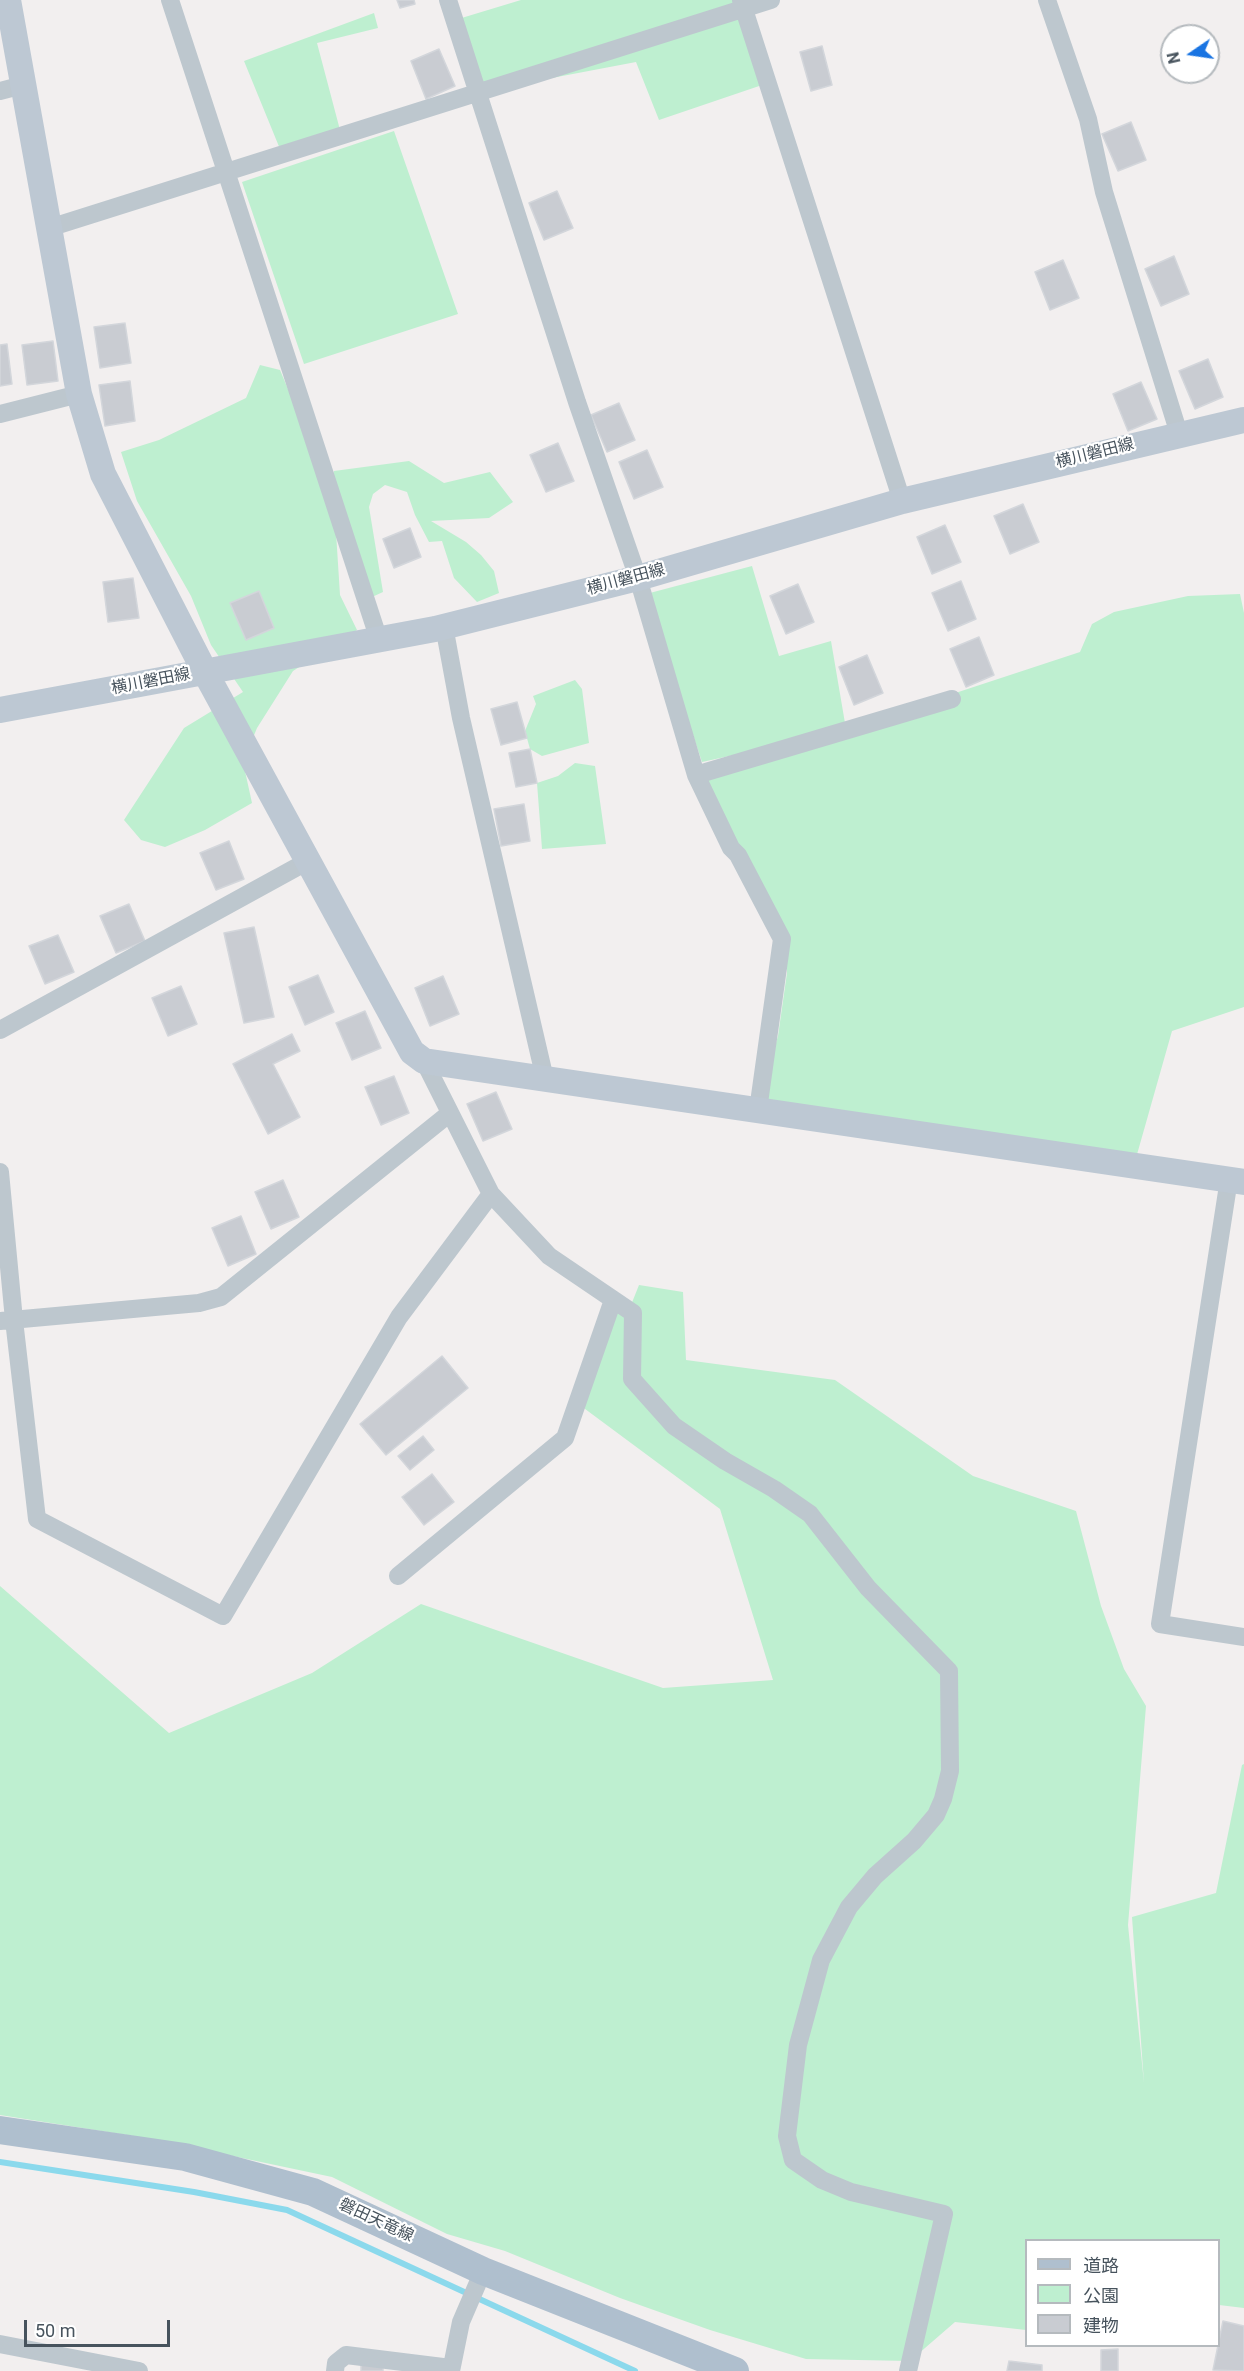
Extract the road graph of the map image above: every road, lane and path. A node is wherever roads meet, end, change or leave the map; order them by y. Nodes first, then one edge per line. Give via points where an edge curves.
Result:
1 (8, 0) edge
2 (170, 0) edge
3 (448, 0) edge
4 (771, 0) edge
5 (1047, 0) edge
6 (742, 4) edge
7 (12, 88) edge
8 (478, 92) junction
9 (227, 172) junction
10 (49, 228) junction
11 (79, 394) junction
12 (0, 414) edge
13 (1244, 420) edge
14 (1179, 434) junction
15 (902, 501) junction
16 (638, 578) junction
17 (444, 626) junction
18 (380, 640) junction
19 (205, 672) junction
20 (952, 699) dead end
21 (0, 710) edge
22 (696, 775) junction
23 (308, 861) junction
24 (0, 1030) edge
25 (424, 1061) junction
26 (545, 1079) junction
27 (758, 1110) junction
28 (450, 1113) junction
29 (0, 1172) edge
30 (1236, 1181) edge
31 (491, 1194) junction
32 (613, 1300) junction
33 (7, 1320) edge
34 (398, 1576) dead end
35 (1244, 1636) edge
36 (0, 2130) edge
37 (483, 2271) junction
38 (0, 2344) edge
39 (451, 2369) edge
40 (139, 2371) edge
41 (335, 2371) edge
42 (735, 2371) edge
43 (908, 2371) edge

1 - 7 street
2 - 9 street
3 - 8 street
4 - 6 street
5 - 14 street via 1088,119 1104,192
6 - 8 street
6 - 15 street
7 - 10 street
8 - 9 street
8 - 16 street
9 - 10 street
9 - 18 street
10 - 11 street
11 - 12 street
11 - 19 street via 103,474
13 - 14 street, 横川磐田線
14 - 15 street, 横川磐田線
15 - 16 street, 横川磐田線
16 - 17 street, 横川磐田線
16 - 22 street
17 - 18 street, 横川磐田線
17 - 26 street via 461,717
18 - 19 street, 横川磐田線
19 - 21 street, 横川磐田線
19 - 23 street
20 - 22 street
22 - 27 street via 782,939
23 - 24 street
23 - 25 street via 412,1052
25 - 26 street
25 - 28 street
26 - 27 street
27 - 30 street
28 - 31 street
28 - 33 street via 221,1298 199,1304
29 - 33 street
30 - 35 street via 1160,1624
31 - 32 street via 549,1256
31 - 33 street via 399,1317 223,1616 37,1519
32 - 34 street via 565,1437
32 - 43 street via 633,1313 632,1378 674,1426 810,1514 868,1588 949,1671 950,1771 943,1799 936,1815 914,1841 875,1876 849,1907 821,1960 798,2045 787,2136 793,2160 822,2180 851,2192 944,2214
36 - 37 main road, 磐田天竜線 via 185,2157 313,2192
37 - 39 street via 461,2322
37 - 42 main road, 磐田天竜線
38 - 40 street
39 - 41 street via 346,2355 336,2363

